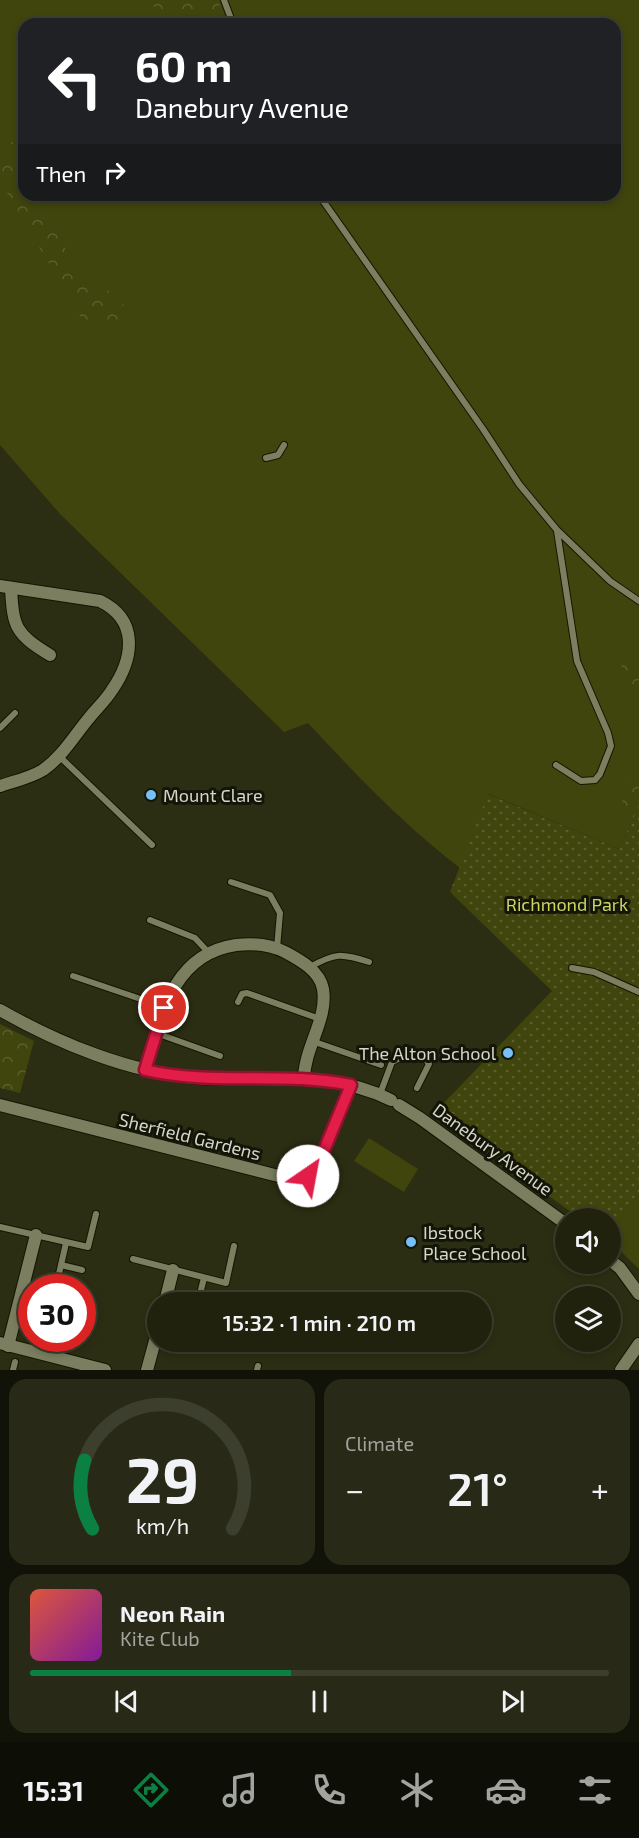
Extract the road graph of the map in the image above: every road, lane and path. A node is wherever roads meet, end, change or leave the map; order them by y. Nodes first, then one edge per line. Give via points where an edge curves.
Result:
1 (224, 0) edge
2 (231, 18) edge
3 (324, 201) edge
4 (284, 445) dead end
5 (266, 458) dead end
6 (557, 530) junction
7 (6, 587) edge
8 (639, 601) edge
9 (50, 655) dead end
10 (15, 713) dead end
11 (0, 728) edge
12 (59, 756) junction
13 (555, 765) dead end
14 (0, 786) edge
15 (152, 845) dead end
16 (231, 882) dead end
17 (150, 920) dead end
18 (277, 948) junction
19 (209, 953) junction
20 (369, 962) dead end
21 (310, 967) junction
22 (572, 968) dead end
23 (73, 976) dead end
24 (639, 992) edge
25 (238, 1002) dead end
26 (164, 1008) junction
27 (0, 1010) edge
28 (320, 1020) junction
29 (156, 1033) junction
30 (312, 1041) junction
31 (220, 1056) dead end
32 (381, 1065) dead end
33 (145, 1070) junction
34 (304, 1078) junction
35 (351, 1085) junction
36 (417, 1088) dead end
37 (390, 1100) junction
38 (0, 1105) edge
39 (96, 1214) dead end
40 (555, 1216) edge
41 (0, 1227) edge
42 (36, 1235) junction
43 (66, 1243) junction
44 (234, 1246) dead end
45 (133, 1259) dead end
46 (61, 1265) junction
47 (621, 1269) edge
48 (82, 1270) dead end
49 (173, 1270) junction
50 (59, 1274) edge
51 (204, 1278) junction
52 (168, 1292) edge
53 (202, 1292) edge
54 (639, 1294) edge
55 (4, 1344) edge
56 (639, 1344) edge
57 (152, 1352) edge
58 (15, 1362) dead end
59 (14, 1370) edge
60 (105, 1370) edge
61 (147, 1370) edge
62 (621, 1370) edge

1 - 2 lane
3 - 6 lane via 519,484
4 - 5 lane via 281,453
6 - 8 lane via 610,581
6 - 13 lane via 577,661 611,746 595,780 581,781
7 - 9 street via 16,627
7 - 12 street via 100,601 120,615 127,628 128,661 112,690
10 - 11 lane
12 - 14 street via 32,776
12 - 15 lane
16 - 18 lane via 270,895 280,914
17 - 19 lane via 195,938
18 - 19 street via 260,943 240,944
18 - 21 street
19 - 26 street via 182,975
20 - 21 lane via 341,954
21 - 28 street via 323,987
22 - 24 lane via 594,972
23 - 26 lane
25 - 28 lane via 247,993
26 - 29 street
27 - 33 street, Danebury Avenue via 69,1043
28 - 30 street
29 - 31 lane
29 - 33 street
30 - 32 lane
30 - 34 street
33 - 34 street, Danebury Avenue via 198,1078
34 - 35 street, Danebury Avenue
35 - 37 street, Danebury Avenue
35 - 38 street, Sherfield Gardens via 318,1165 298,1181
36 - 37 lane via 429,1064 412,1052 392,1062
37 - 40 street, Danebury Avenue
39 - 43 lane via 88,1248
41 - 42 lane
42 - 43 lane
42 - 55 street
43 - 46 lane
44 - 51 lane via 225,1283
45 - 49 lane
46 - 48 lane
46 - 50 lane
47 - 54 street
49 - 51 lane
49 - 52 street
51 - 53 lane
55 - 60 street
56 - 62 street
57 - 61 street
58 - 59 lane

